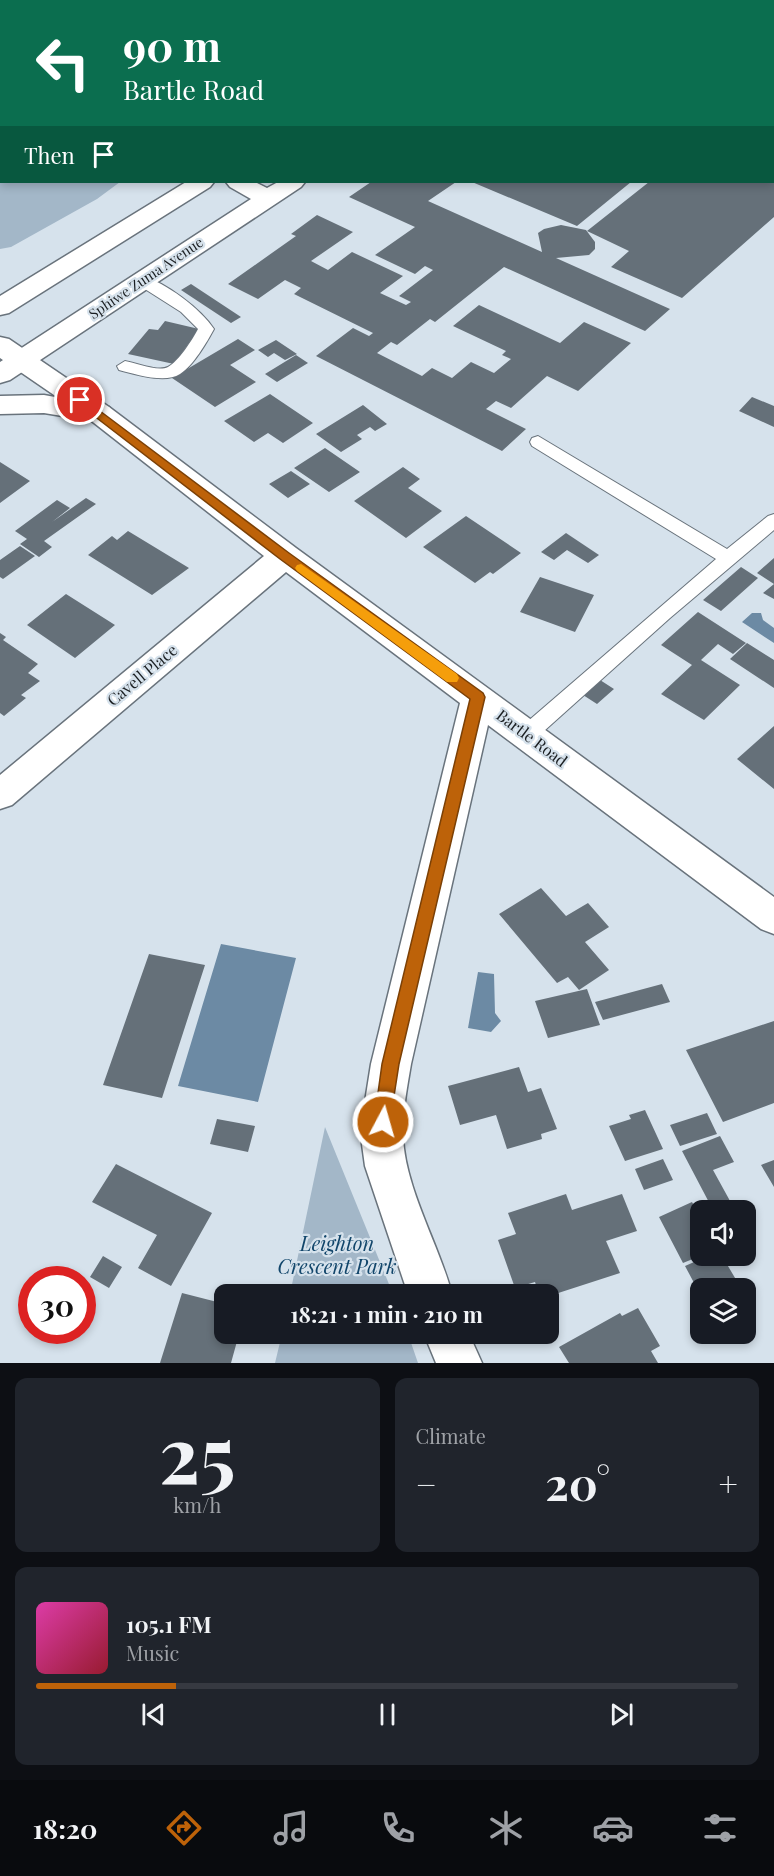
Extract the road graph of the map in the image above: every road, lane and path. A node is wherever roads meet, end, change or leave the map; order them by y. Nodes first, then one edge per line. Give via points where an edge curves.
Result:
1 (200, 183) edge
2 (240, 183) edge
3 (290, 183) edge
4 (268, 198) junction
5 (142, 281) junction
6 (0, 308) edge
7 (8, 360) edge
8 (124, 366) dead end
9 (0, 405) edge
10 (99, 413) junction
11 (538, 442) dead end
12 (774, 520) edge
13 (285, 556) junction
14 (728, 558) junction
15 (478, 697) junction
16 (527, 734) junction
17 (0, 795) edge
18 (774, 918) edge
19 (427, 1284) edge
20 (450, 1344) edge
21 (459, 1363) edge

1 - 6 street
2 - 4 street
3 - 4 street, Sphiwe Zuma Avenue
4 - 5 street, Sphiwe Zuma Avenue
5 - 7 street, Sphiwe Zuma Avenue
5 - 8 lane via 201,321 206,329 174,371 161,373
7 - 10 street, Bartle Road
9 - 10 street via 44,404
10 - 13 street, Bartle Road
11 - 14 lane
12 - 14 lane
13 - 15 street, Bartle Road
13 - 17 street, Cavell Place
14 - 16 lane
15 - 16 street, Bartle Road
15 - 19 street via 384,1108 386,1166
16 - 18 street, Bartle Road
20 - 21 street

